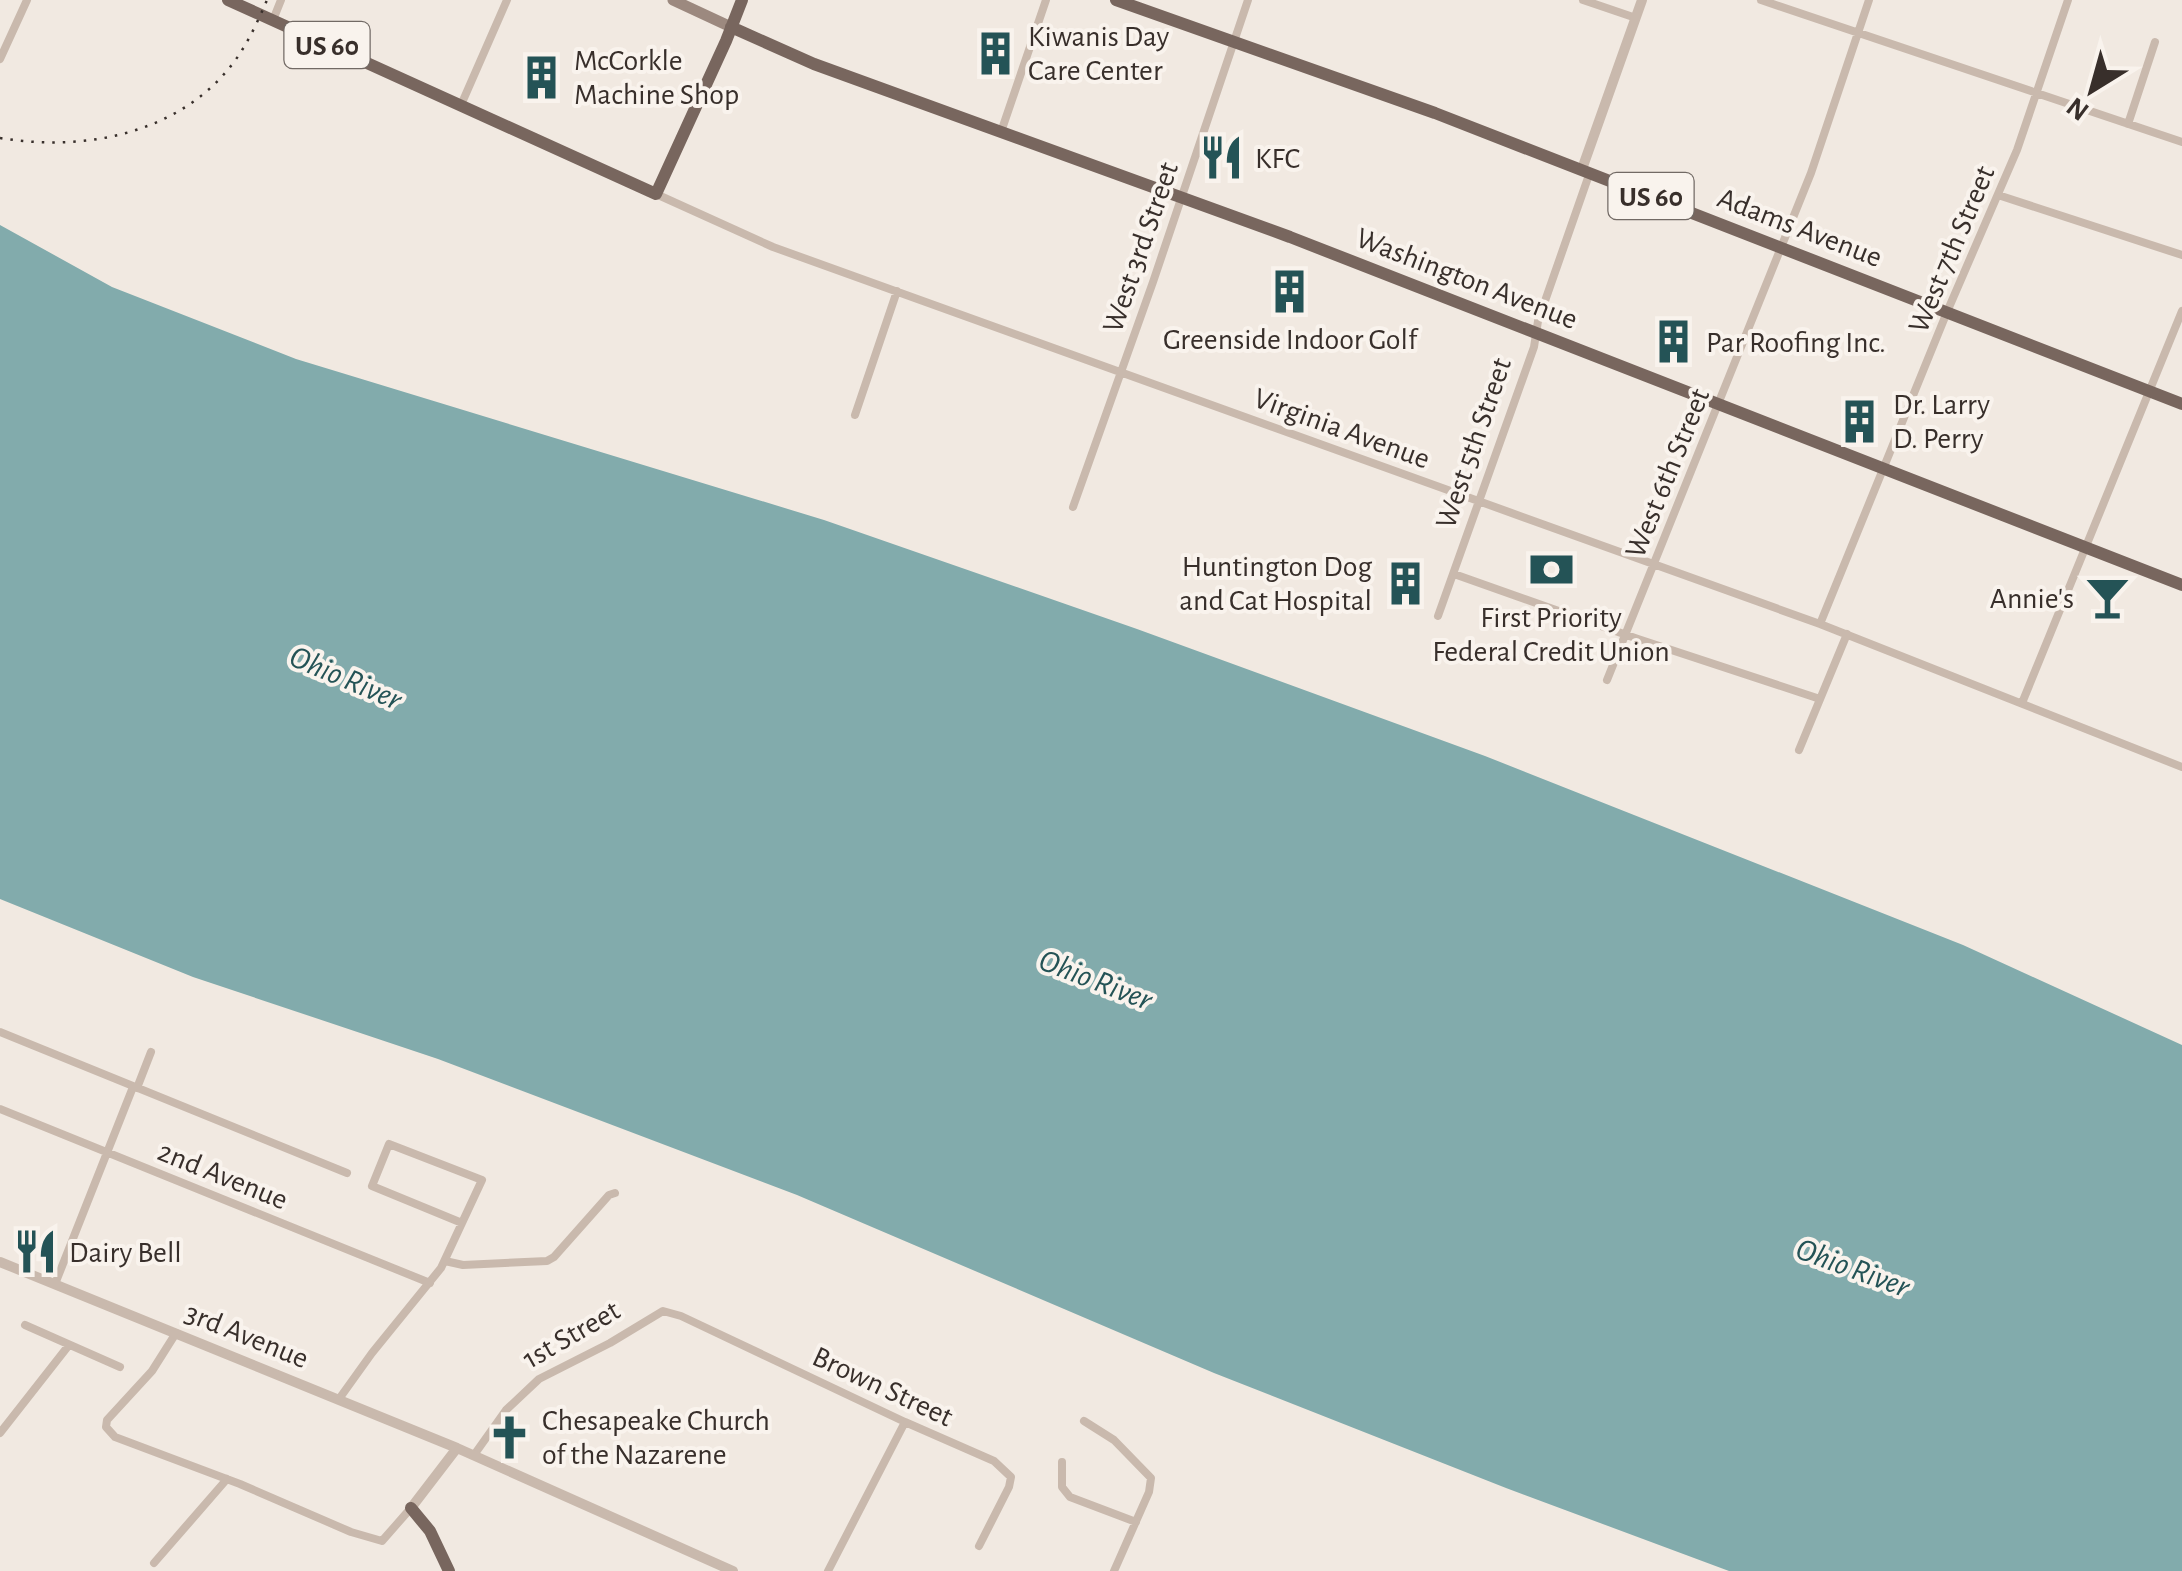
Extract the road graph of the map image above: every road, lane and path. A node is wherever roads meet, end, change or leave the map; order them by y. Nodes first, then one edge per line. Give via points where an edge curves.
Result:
1 (228, 0) edge
2 (280, 0) edge
3 (507, 0) edge
4 (673, 0) edge
5 (742, 0) edge
6 (1046, 0) edge
7 (1116, 0) edge
8 (1248, 0) edge
9 (1583, 0) edge
10 (1642, 0) edge
11 (1761, 0) edge
12 (1869, 0) edge
13 (2068, 0) edge
14 (23, 2) edge
15 (251, 5) edge
16 (1636, 18) junction
17 (272, 20) junction
18 (731, 26) junction
19 (1858, 32) junction
20 (1234, 42) junction
21 (2156, 42) dead end
22 (0, 59) edge
23 (2038, 92) junction
24 (461, 105) junction
25 (2128, 124) junction
26 (1000, 132) junction
27 (2182, 142) edge
28 (1586, 170) junction
29 (656, 194) junction
30 (1998, 196) junction
31 (1181, 197) junction
32 (1782, 247) junction
33 (2182, 255) edge
34 (898, 292) junction
35 (2182, 311) edge
36 (1948, 312) junction
37 (1536, 332) junction
38 (1121, 371) junction
39 (2149, 391) junction
40 (1720, 404) junction
41 (2182, 404) edge
42 (855, 415) dead end
43 (1884, 468) junction
44 (1480, 501) junction
45 (1072, 507) dead end
46 (2085, 547) junction
47 (1654, 565) junction
48 (1454, 574) junction
49 (2182, 585) edge
50 (1438, 616) dead end
51 (1820, 624) junction
52 (1626, 634) junction
53 (1847, 634) junction
54 (1608, 680) dead end
55 (1820, 700) junction
56 (2022, 703) junction
57 (1799, 750) dead end
58 (2182, 766) edge
59 (0, 1032) edge
60 (151, 1052) dead end
61 (135, 1087) junction
62 (0, 1109) edge
63 (108, 1153) junction
64 (347, 1173) dead end
65 (614, 1193) dead end
66 (462, 1223) junction
67 (445, 1261) junction
68 (0, 1262) edge
69 (55, 1284) junction
70 (430, 1284) junction
71 (663, 1310) joint
72 (25, 1326) dead end
73 (176, 1333) junction
74 (69, 1346) junction
75 (120, 1367) dead end
76 (339, 1398) junction
77 (1084, 1421) dead end
78 (905, 1422) junction
79 (0, 1433) edge
80 (457, 1448) junction
81 (474, 1455) junction
82 (1062, 1462) dead end
83 (227, 1480) junction
84 (411, 1508) junction
85 (1136, 1522) junction
86 (979, 1546) dead end
87 (154, 1563) dead end
88 (450, 1571) edge
89 (733, 1571) edge
90 (828, 1571) edge
91 (1114, 1571) edge

1 - 15 main road, US 60
2 - 17 street
3 - 24 street
4 - 18 main road
5 - 18 main road
6 - 26 street
7 - 20 main road, Adams Avenue / US 60
8 - 20 street, West 3rd Street
9 - 16 street
10 - 16 street, West 5th Street
11 - 19 street
12 - 19 street, West 6th Street
13 - 23 street, West 7th Street
14 - 22 street
15 - 17 main road, US 60
16 - 28 street, West 5th Street
17 - 24 main road, US 60
18 - 26 main road, Washington Avenue
18 - 29 main road
19 - 23 street
19 - 32 street, West 6th Street
20 - 28 main road, Adams Avenue / US 60
20 - 31 street, West 3rd Street
21 - 25 street
23 - 25 street
23 - 30 street, West 7th Street
24 - 29 main road, US 60
25 - 27 street
26 - 31 main road, Washington Avenue
28 - 32 main road, Adams Avenue / US 60
28 - 37 street, West 5th Street
29 - 34 street, Virginia Avenue via 756,240
30 - 33 street
30 - 36 street, West 7th Street
31 - 37 main road, Washington Avenue
31 - 38 street, West 3rd Street
32 - 36 main road, Adams Avenue / US 60
32 - 40 street, West 6th Street
34 - 38 street, Virginia Avenue
34 - 42 street
35 - 39 street
36 - 39 main road, Adams Avenue / US 60
36 - 43 street, West 7th Street
37 - 40 main road, Washington Avenue
37 - 44 street, West 5th Street
38 - 44 street, Virginia Avenue
38 - 45 street, West 3rd Street
39 - 41 main road, Adams Avenue / US 60
39 - 46 street
40 - 43 main road, Washington Avenue
40 - 47 street, West 6th Street
43 - 46 main road, Washington Avenue
43 - 51 street, West 7th Street
44 - 47 street, Virginia Avenue
44 - 48 street, West 5th Street
46 - 49 main road, Washington Avenue
46 - 56 street
47 - 51 street, Virginia Avenue
47 - 52 street, West 6th Street
48 - 50 street, West 5th Street
48 - 52 street
51 - 53 street, Virginia Avenue
52 - 54 street, West 6th Street
52 - 55 street
53 - 55 street
53 - 56 street, Virginia Avenue
55 - 57 street
56 - 58 street, Virginia Avenue
59 - 61 street
60 - 61 street
61 - 63 street
61 - 64 street
62 - 63 street, 2nd Avenue
63 - 69 street
63 - 70 street, 2nd Avenue
65 - 67 street via 547,1261
66 - 66 street via 482,1180 389,1144 372,1186
66 - 67 street
67 - 70 street
68 - 69 street, 3rd Avenue
69 - 73 street, 3rd Avenue
70 - 76 street
71 - 78 street, Brown Street
71 - 81 street, 1st Street via 539,1380 506,1410
72 - 74 street
73 - 76 street, 3rd Avenue
73 - 83 street via 106,1427 116,1438
74 - 75 street
74 - 79 street
76 - 80 street, 3rd Avenue
77 - 85 street via 1151,1478
78 - 86 street, Brown Street via 994,1462 1011,1477
78 - 90 street
80 - 81 street, 3rd Avenue
80 - 84 street
81 - 89 street, 3rd Avenue
82 - 85 street via 1062,1487 1070,1497
83 - 84 street via 382,1541
83 - 87 street
84 - 88 main road
85 - 91 street

